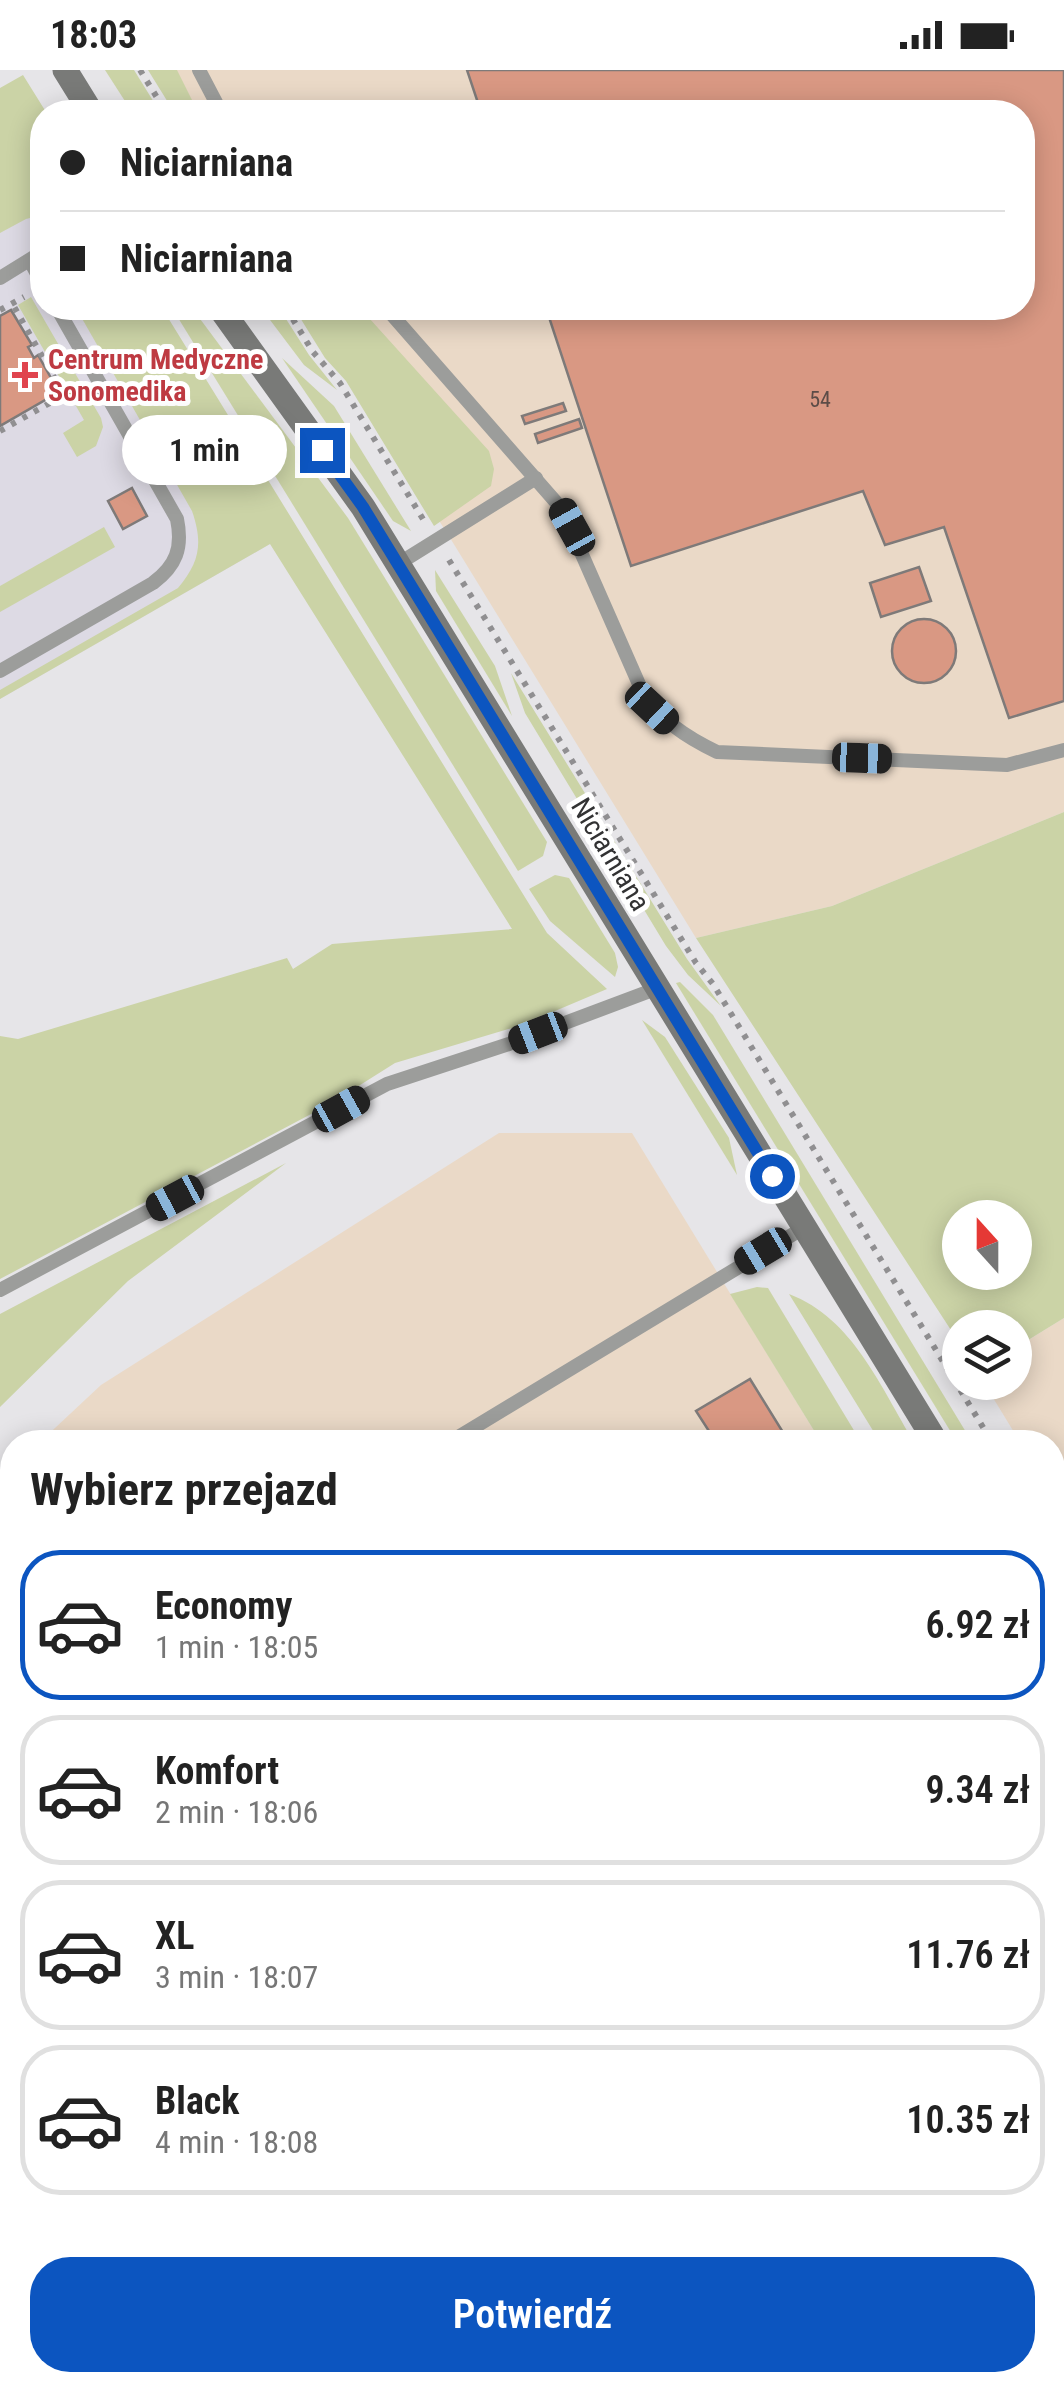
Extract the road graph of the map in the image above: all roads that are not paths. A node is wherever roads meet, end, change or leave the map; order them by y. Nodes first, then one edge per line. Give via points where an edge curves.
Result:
1 (65, 70) edge
2 (199, 70) edge
3 (84, 100) edge
4 (215, 100) edge
5 (30, 260) edge
6 (0, 278) edge
7 (63, 320) edge
8 (229, 320) edge
9 (397, 320) edge
10 (536, 478) junction
11 (398, 564) junction
12 (0, 671) edge
13 (1064, 750) edge
14 (658, 988) junction
15 (805, 1227) junction
16 (0, 1290) edge
17 (470, 1430) edge
18 (929, 1430) edge

1 - 3 street
2 - 4 lane
5 - 6 lane
7 - 12 lane via 177,519 181,537 169,571 153,584
8 - 11 street, Niciarniana
9 - 10 lane
10 - 11 lane
10 - 13 lane via 572,527 642,691 690,740 717,752 1006,765
11 - 14 street, Niciarniana
14 - 15 street, Niciarniana
14 - 16 lane via 388,1084
15 - 17 lane
15 - 18 street, Niciarniana

